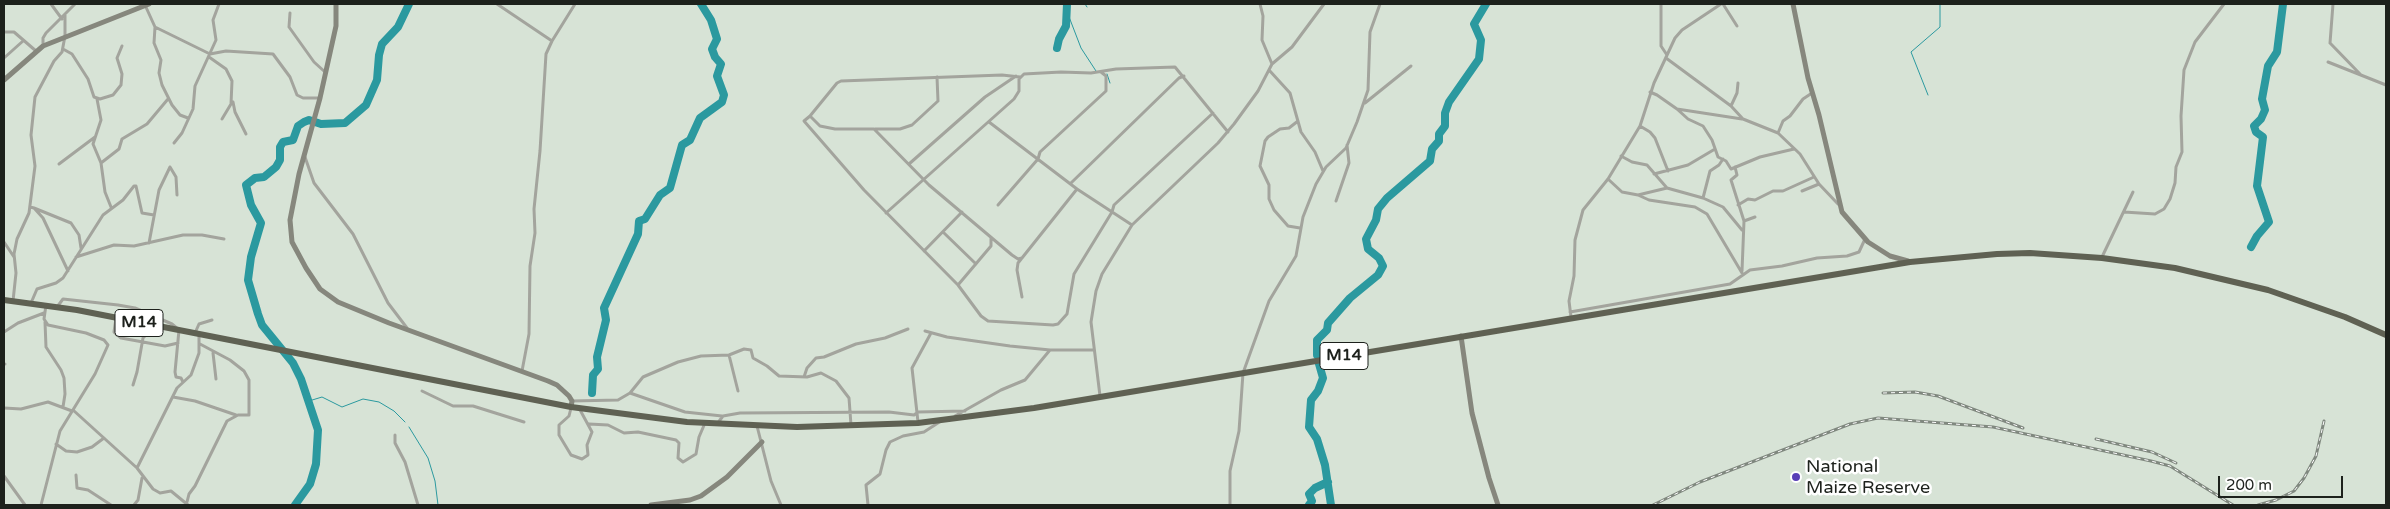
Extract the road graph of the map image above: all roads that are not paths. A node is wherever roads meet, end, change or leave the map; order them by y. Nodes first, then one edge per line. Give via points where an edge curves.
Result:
1 (51, 4) edge
2 (75, 4) edge
3 (147, 4) edge
4 (219, 4) edge
5 (336, 4) edge
6 (497, 4) edge
7 (575, 4) edge
8 (1260, 4) edge
9 (1324, 4) edge
10 (1380, 4) edge
11 (1660, 4) edge
12 (1722, 4) edge
13 (1793, 4) edge
14 (2224, 4) edge
15 (2333, 4) edge
16 (290, 13) dead end
17 (66, 16) junction
18 (62, 19) junction
19 (1736, 26) dead end
20 (155, 27) junction
21 (4, 32) edge
22 (65, 36) junction
23 (24, 41) junction
24 (552, 41) junction
25 (43, 46) junction
26 (122, 46) dead end
27 (63, 49) junction
28 (36, 51) junction
29 (209, 56) junction
30 (1667, 57) junction
31 (4, 58) edge
32 (2328, 62) dead end
33 (1272, 64) junction
34 (1411, 66) dead end
35 (1269, 70) junction
36 (326, 72) junction
37 (1101, 72) junction
38 (2361, 75) junction
39 (1018, 76) junction
40 (1184, 76) junction
41 (937, 77) junction
42 (4, 80) edge
43 (1738, 83) dead end
44 (2386, 85) edge
45 (1650, 92) junction
46 (1813, 92) junction
47 (232, 96) junction
48 (320, 98) junction
49 (97, 99) junction
50 (168, 99) junction
51 (1364, 104) junction
52 (1731, 106) junction
53 (1677, 110) junction
54 (1213, 113) junction
55 (810, 116) junction
56 (188, 118) junction
57 (222, 119) dead end
58 (1743, 119) junction
59 (1298, 121) junction
60 (989, 122) junction
61 (1640, 126) junction
62 (874, 129) junction
63 (1228, 132) junction
64 (1778, 133) junction
65 (246, 134) dead end
66 (95, 136) junction
67 (174, 143) dead end
68 (1347, 145) junction
69 (1715, 149) junction
70 (1794, 149) junction
71 (304, 153) junction
72 (1621, 156) junction
73 (1723, 159) junction
74 (1038, 160) junction
75 (101, 162) junction
76 (59, 164) dead end
77 (909, 164) junction
78 (1736, 167) junction
79 (1668, 171) junction
80 (1323, 172) junction
81 (1654, 174) junction
82 (1814, 177) junction
83 (1608, 179) junction
84 (924, 180) junction
85 (1070, 183) junction
86 (1819, 184) junction
87 (1667, 188) junction
88 (1077, 189) junction
89 (1802, 192) dead end
90 (2133, 192) dead end
91 (177, 195) dead end
92 (1638, 195) junction
93 (1703, 198) junction
94 (1336, 201) dead end
95 (1838, 204) junction
96 (998, 205) dead end
97 (1738, 205) junction
98 (111, 207) junction
99 (32, 208) junction
100 (962, 212) junction
101 (1112, 212) junction
102 (2124, 212) junction
103 (886, 213) junction
104 (154, 215) junction
105 (1756, 217) dead end
106 (1744, 220) junction
107 (1132, 225) junction
108 (1300, 228) junction
109 (1742, 230) junction
110 (943, 232) junction
111 (991, 236) junction
112 (1865, 239) junction
113 (224, 240) dead end
114 (4, 242) edge
115 (149, 243) junction
116 (991, 246) junction
117 (1003, 247) junction
118 (81, 249) junction
119 (924, 251) junction
120 (1012, 256) junction
121 (14, 257) junction
122 (76, 257) junction
123 (1022, 258) junction
124 (2102, 258) junction
125 (1910, 262) junction
126 (976, 264) junction
127 (1017, 268) junction
128 (68, 271) junction
129 (1742, 273) junction
130 (1739, 280) junction
131 (958, 285) junction
132 (1734, 291) junction
133 (1022, 297) dead end
134 (4, 300) edge
135 (13, 300) junction
136 (31, 303) junction
137 (46, 305) junction
138 (57, 307) junction
139 (44, 313) junction
140 (1570, 315) junction
141 (116, 318) junction
142 (212, 320) dead end
143 (45, 321) junction
144 (150, 325) junction
145 (179, 330) junction
146 (409, 330) junction
147 (908, 330) dead end
148 (925, 331) dead end
149 (4, 332) edge
150 (931, 333) junction
151 (197, 334) junction
152 (2386, 335) edge
153 (1461, 336) junction
154 (142, 341) junction
155 (178, 343) junction
156 (200, 344) junction
157 (1050, 350) junction
158 (1093, 350) junction
159 (213, 353) junction
160 (729, 355) junction
161 (522, 372) junction
162 (1244, 373) junction
163 (804, 377) junction
164 (216, 379) dead end
165 (183, 382) junction
166 (133, 385) dead end
167 (422, 391) dead end
168 (738, 391) dead end
169 (630, 393) junction
170 (173, 397) junction
171 (1100, 397) junction
172 (572, 404) junction
173 (63, 407) junction
174 (4, 408) edge
175 (579, 408) junction
176 (73, 411) junction
177 (965, 411) junction
178 (852, 412) junction
179 (918, 412) junction
180 (238, 415) junction
181 (723, 416) junction
182 (952, 418) junction
183 (943, 419) junction
184 (524, 422) dead end
185 (705, 423) junction
186 (918, 423) junction
187 (589, 424) junction
188 (717, 424) junction
189 (757, 426) junction
190 (851, 426) junction
191 (395, 436) dead end
192 (104, 438) junction
193 (762, 442) junction
194 (56, 444) junction
195 (137, 468) junction
196 (76, 475) dead end
197 (4, 476) edge
198 (142, 478) junction
199 (188, 504) edge
200 (26, 505) edge
201 (41, 505) edge
202 (111, 505) edge
203 (134, 505) edge
204 (418, 505) edge
205 (651, 505) edge
206 (781, 505) edge
207 (868, 505) edge
208 (1230, 505) edge
209 (1498, 505) edge

1 - 18 street
2 - 17 street
3 - 20 street
3 - 22 street
4 - 29 street via 213,20 216,40
5 - 36 street via 336,26
6 - 24 street
7 - 24 street
8 - 33 street via 1262,40
9 - 33 street via 1292,47
10 - 51 street via 1370,32 1368,90
11 - 30 street via 1661,46
12 - 19 street
12 - 30 street via 1682,30
13 - 46 street
14 - 102 street via 2196,42 2184,70 2182,152 2170,198 2164,209 2155,214
15 - 38 street via 2330,43
16 - 36 street via 289,27 314,62
17 - 18 street
17 - 22 street
18 - 25 street via 46,33
20 - 29 street
20 - 50 street via 154,43 161,60 160,80
21 - 23 street via 14,32
22 - 25 street
22 - 27 street
23 - 28 street
23 - 31 street
24 - 161 street via 546,54 535,233 530,266 529,334
25 - 28 street
26 - 49 street via 117,58 122,74 121,85 113,95
27 - 49 street via 72,54
27 - 99 street via 35,97 31,130 35,166
28 - 42 street
29 - 47 street via 229,72
29 - 48 street via 226,51 273,54 290,77 298,95
29 - 56 street via 194,86 194,106
30 - 45 street
30 - 52 street
32 - 38 street
33 - 35 street
34 - 51 street
35 - 59 street via 1290,93
35 - 63 street via 1246,110
36 - 48 street
37 - 39 street via 1042,72
37 - 40 street via 1175,67
37 - 74 street via 1106,76 1106,91 1040,152
38 - 44 street
39 - 41 street
39 - 60 street via 1017,95
39 - 77 street via 986,97
40 - 54 street
40 - 85 street
41 - 55 street via 839,82
41 - 62 street via 938,101 912,125 900,129
43 - 52 street
45 - 53 street
45 - 61 street
46 - 64 street via 1783,121
46 - 95 street
47 - 57 street
47 - 65 street via 235,112
48 - 71 street
49 - 66 street via 101,120
50 - 56 street via 181,116
50 - 75 street via 147,124 122,139 119,150
51 - 68 street
52 - 58 street
53 - 58 street
53 - 69 street via 1704,126
54 - 63 street
54 - 101 street via 1114,204
55 - 62 street via 820,126 835,130
55 - 103 street via 804,121
56 - 67 street
58 - 64 street
59 - 80 street
59 - 108 street via 1268,137 1260,166 1274,210 1288,226
60 - 74 street
60 - 84 street
61 - 72 street
61 - 79 street via 1655,138
62 - 77 street
63 - 107 street
64 - 70 street
66 - 75 street via 94,144
66 - 76 street
68 - 80 street
68 - 94 street via 1349,163
69 - 73 street via 1718,157
69 - 79 street via 1688,165
70 - 78 street
70 - 82 street
71 - 146 street via 314,182 353,234 388,303
71 - 146 street via 290,228 295,249 306,268 317,285 332,298
72 - 81 street via 1647,165
72 - 83 street
73 - 78 street via 1731,169
73 - 93 street via 1710,171
74 - 85 street
74 - 96 street
75 - 98 street via 105,192
77 - 84 street
78 - 97 street via 1738,175 1731,180
79 - 81 street
80 - 108 street
81 - 87 street
82 - 86 street
82 - 97 street
83 - 92 street via 1622,192
83 - 140 street via 1583,210 1578,226 1574,276 1569,295
84 - 100 street
84 - 103 street
85 - 88 street
86 - 89 street
86 - 95 street
87 - 92 street
87 - 93 street
88 - 101 street
88 - 123 street
90 - 102 street
91 - 104 street via 176,177 170,167 159,190
92 - 129 street via 1648,200 1695,207 1707,214
93 - 109 street via 1723,207
95 - 112 street
97 - 106 street
98 - 104 street via 123,200 135,186 142,213
98 - 118 street
99 - 118 street via 70,223 79,235
99 - 121 street via 17,239
99 - 128 street via 46,224
100 - 110 street
100 - 111 street
101 - 107 street
101 - 131 street via 1078,264 1067,314 1058,324 988,321
102 - 124 street
103 - 119 street
104 - 115 street
105 - 106 street
106 - 109 street
107 - 158 street via 1102,274 1096,291 1091,322
108 - 162 street via 1296,256 1271,297
109 - 129 street
110 - 119 street
110 - 126 street
111 - 116 street
111 - 117 street
112 - 125 street via 1890,256
112 - 130 street via 1859,252 1847,256 1750,270
113 - 115 street via 191,234
114 - 121 street
115 - 122 street via 114,245
116 - 117 street
116 - 126 street
117 - 120 street
118 - 122 street
119 - 131 street
120 - 123 street
120 - 127 street
121 - 135 street
122 - 128 street
123 - 127 street
124 - 125 highway, M14 via 2022,253
124 - 152 highway, M14 via 2147,263 2268,290
125 - 132 highway, M14
126 - 131 street
127 - 133 street
128 - 136 street via 56,283 37,289
129 - 130 street
130 - 132 street
130 - 140 street
132 - 140 highway, M14
134 - 135 highway, M14
135 - 136 highway, M14
136 - 137 highway, M14
137 - 138 highway, M14
137 - 139 street
138 - 141 highway, M14
138 - 145 street via 64,299 135,308
139 - 143 street
139 - 149 street
140 - 153 highway, M14
141 - 144 highway, M14
141 - 154 street via 113,329 116,334 121,338
142 - 151 street via 197,325
143 - 173 street via 46,347 64,378
143 - 176 street via 50,326 86,333 107,343 95,374
144 - 145 highway, M14
144 - 154 street
145 - 151 highway, M14
145 - 155 street
146 - 161 street
147 - 163 street via 816,358
148 - 150 street
150 - 157 street
150 - 179 street via 912,368
151 - 156 street
151 - 172 highway, M14
153 - 162 highway, M14
153 - 209 street via 1472,413
154 - 155 street via 164,346
154 - 166 street
155 - 165 street via 175,372
156 - 159 street
156 - 165 street via 191,375
157 - 158 street
157 - 177 street via 1025,380
158 - 171 street
159 - 164 street
159 - 180 street via 238,365 249,380 249,415
160 - 163 street via 739,350 751,350 753,358 779,376
160 - 168 street
160 - 169 street via 701,356 678,362 643,377
161 - 172 street via 557,385
162 - 171 highway, M14
162 - 208 street via 1239,432 1230,471
163 - 178 street via 820,373 836,381 849,398
165 - 170 street
167 - 184 street via 453,406 474,406
169 - 172 street via 614,400
169 - 181 street via 685,412
170 - 180 street
170 - 195 street
171 - 182 highway, M14
172 - 175 highway, M14
172 - 187 street via 569,416 558,429 566,450 575,458 582,459 588,455 587,445 592,432
173 - 174 street via 48,402 21,409
173 - 176 street
175 - 185 highway, M14
175 - 187 street
176 - 192 street
176 - 194 street
177 - 179 street
177 - 182 street
178 - 179 street via 898,412 914,416
178 - 181 street
178 - 190 street
179 - 186 street
180 - 199 street via 227,421 189,494
181 - 188 street
182 - 183 highway, M14
183 - 186 highway, M14
183 - 207 street via 924,432 890,442 880,474 866,485
185 - 187 street via 696,454 683,462 678,458 679,443 676,440 638,432 624,433 608,425
185 - 188 highway, M14
186 - 190 highway, M14
188 - 189 highway, M14
189 - 190 highway, M14
189 - 193 street
191 - 204 street
192 - 194 street via 77,452 66,451
192 - 195 street
193 - 205 street via 727,478 701,496
193 - 206 street via 771,481
194 - 201 street
195 - 198 street
196 - 202 street via 77,488 88,490
197 - 200 street
198 - 199 street via 157,492 171,491
198 - 203 street

